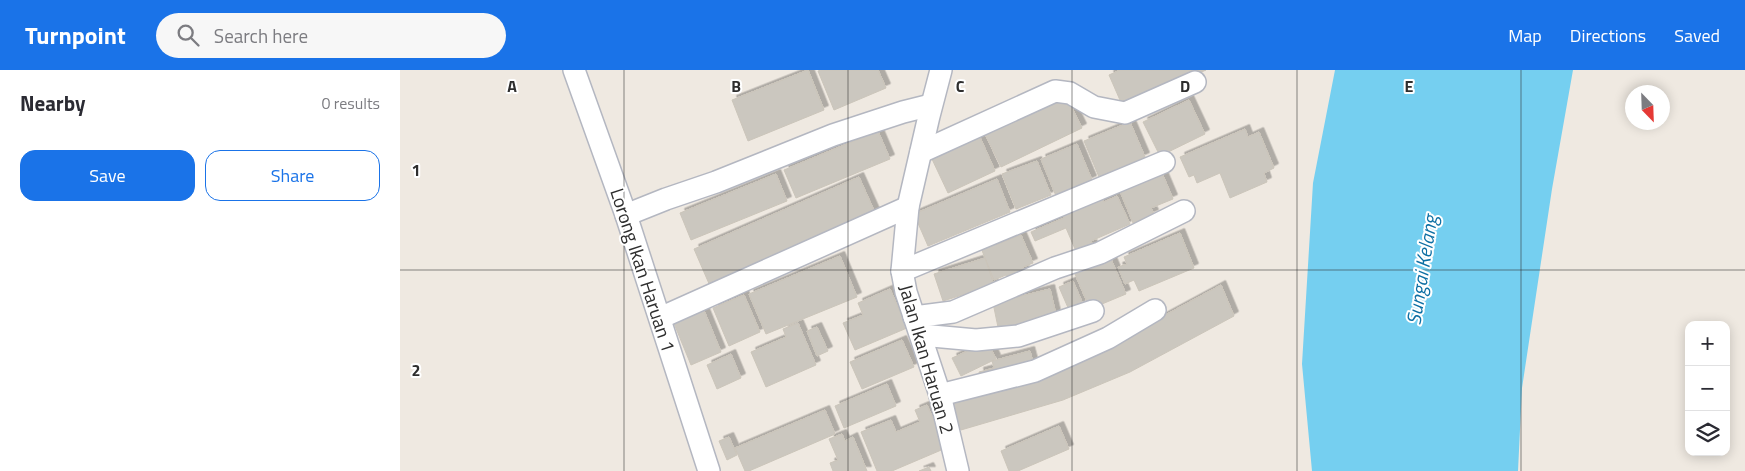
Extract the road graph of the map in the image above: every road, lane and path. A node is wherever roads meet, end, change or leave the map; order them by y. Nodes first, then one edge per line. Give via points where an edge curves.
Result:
1 (574, 70) edge
2 (941, 70) edge
3 (1196, 82) dead end
4 (931, 105) junction
5 (921, 152) junction
6 (1164, 162) dead end
7 (908, 207) junction
8 (1184, 211) dead end
9 (626, 215) junction
10 (902, 271) junction
11 (1155, 310) dead end
12 (1093, 311) dead end
13 (660, 318) junction
14 (918, 326) junction
15 (940, 395) junction
16 (709, 471) edge
17 (958, 471) edge

1 - 9 street, Lorong Ikan Haruan 1
2 - 4 street, Jalan Ikan Haruan 2
3 - 5 street via 1125,113 1094,107 1070,93 1055,91
4 - 5 street, Jalan Ikan Haruan 2
4 - 9 street via 833,135
5 - 7 street, Jalan Ikan Haruan 2
6 - 10 street
7 - 10 street, Jalan Ikan Haruan 2
7 - 13 street
8 - 14 street via 1100,252 1054,268
9 - 13 street, Lorong Ikan Haruan 1
10 - 14 street, Jalan Ikan Haruan 2
11 - 15 street via 1108,338 1035,371
12 - 14 street via 1018,336 976,340
13 - 16 street, Lorong Ikan Haruan 1
14 - 15 street, Jalan Ikan Haruan 2
15 - 17 street, Jalan Ikan Haruan 2

